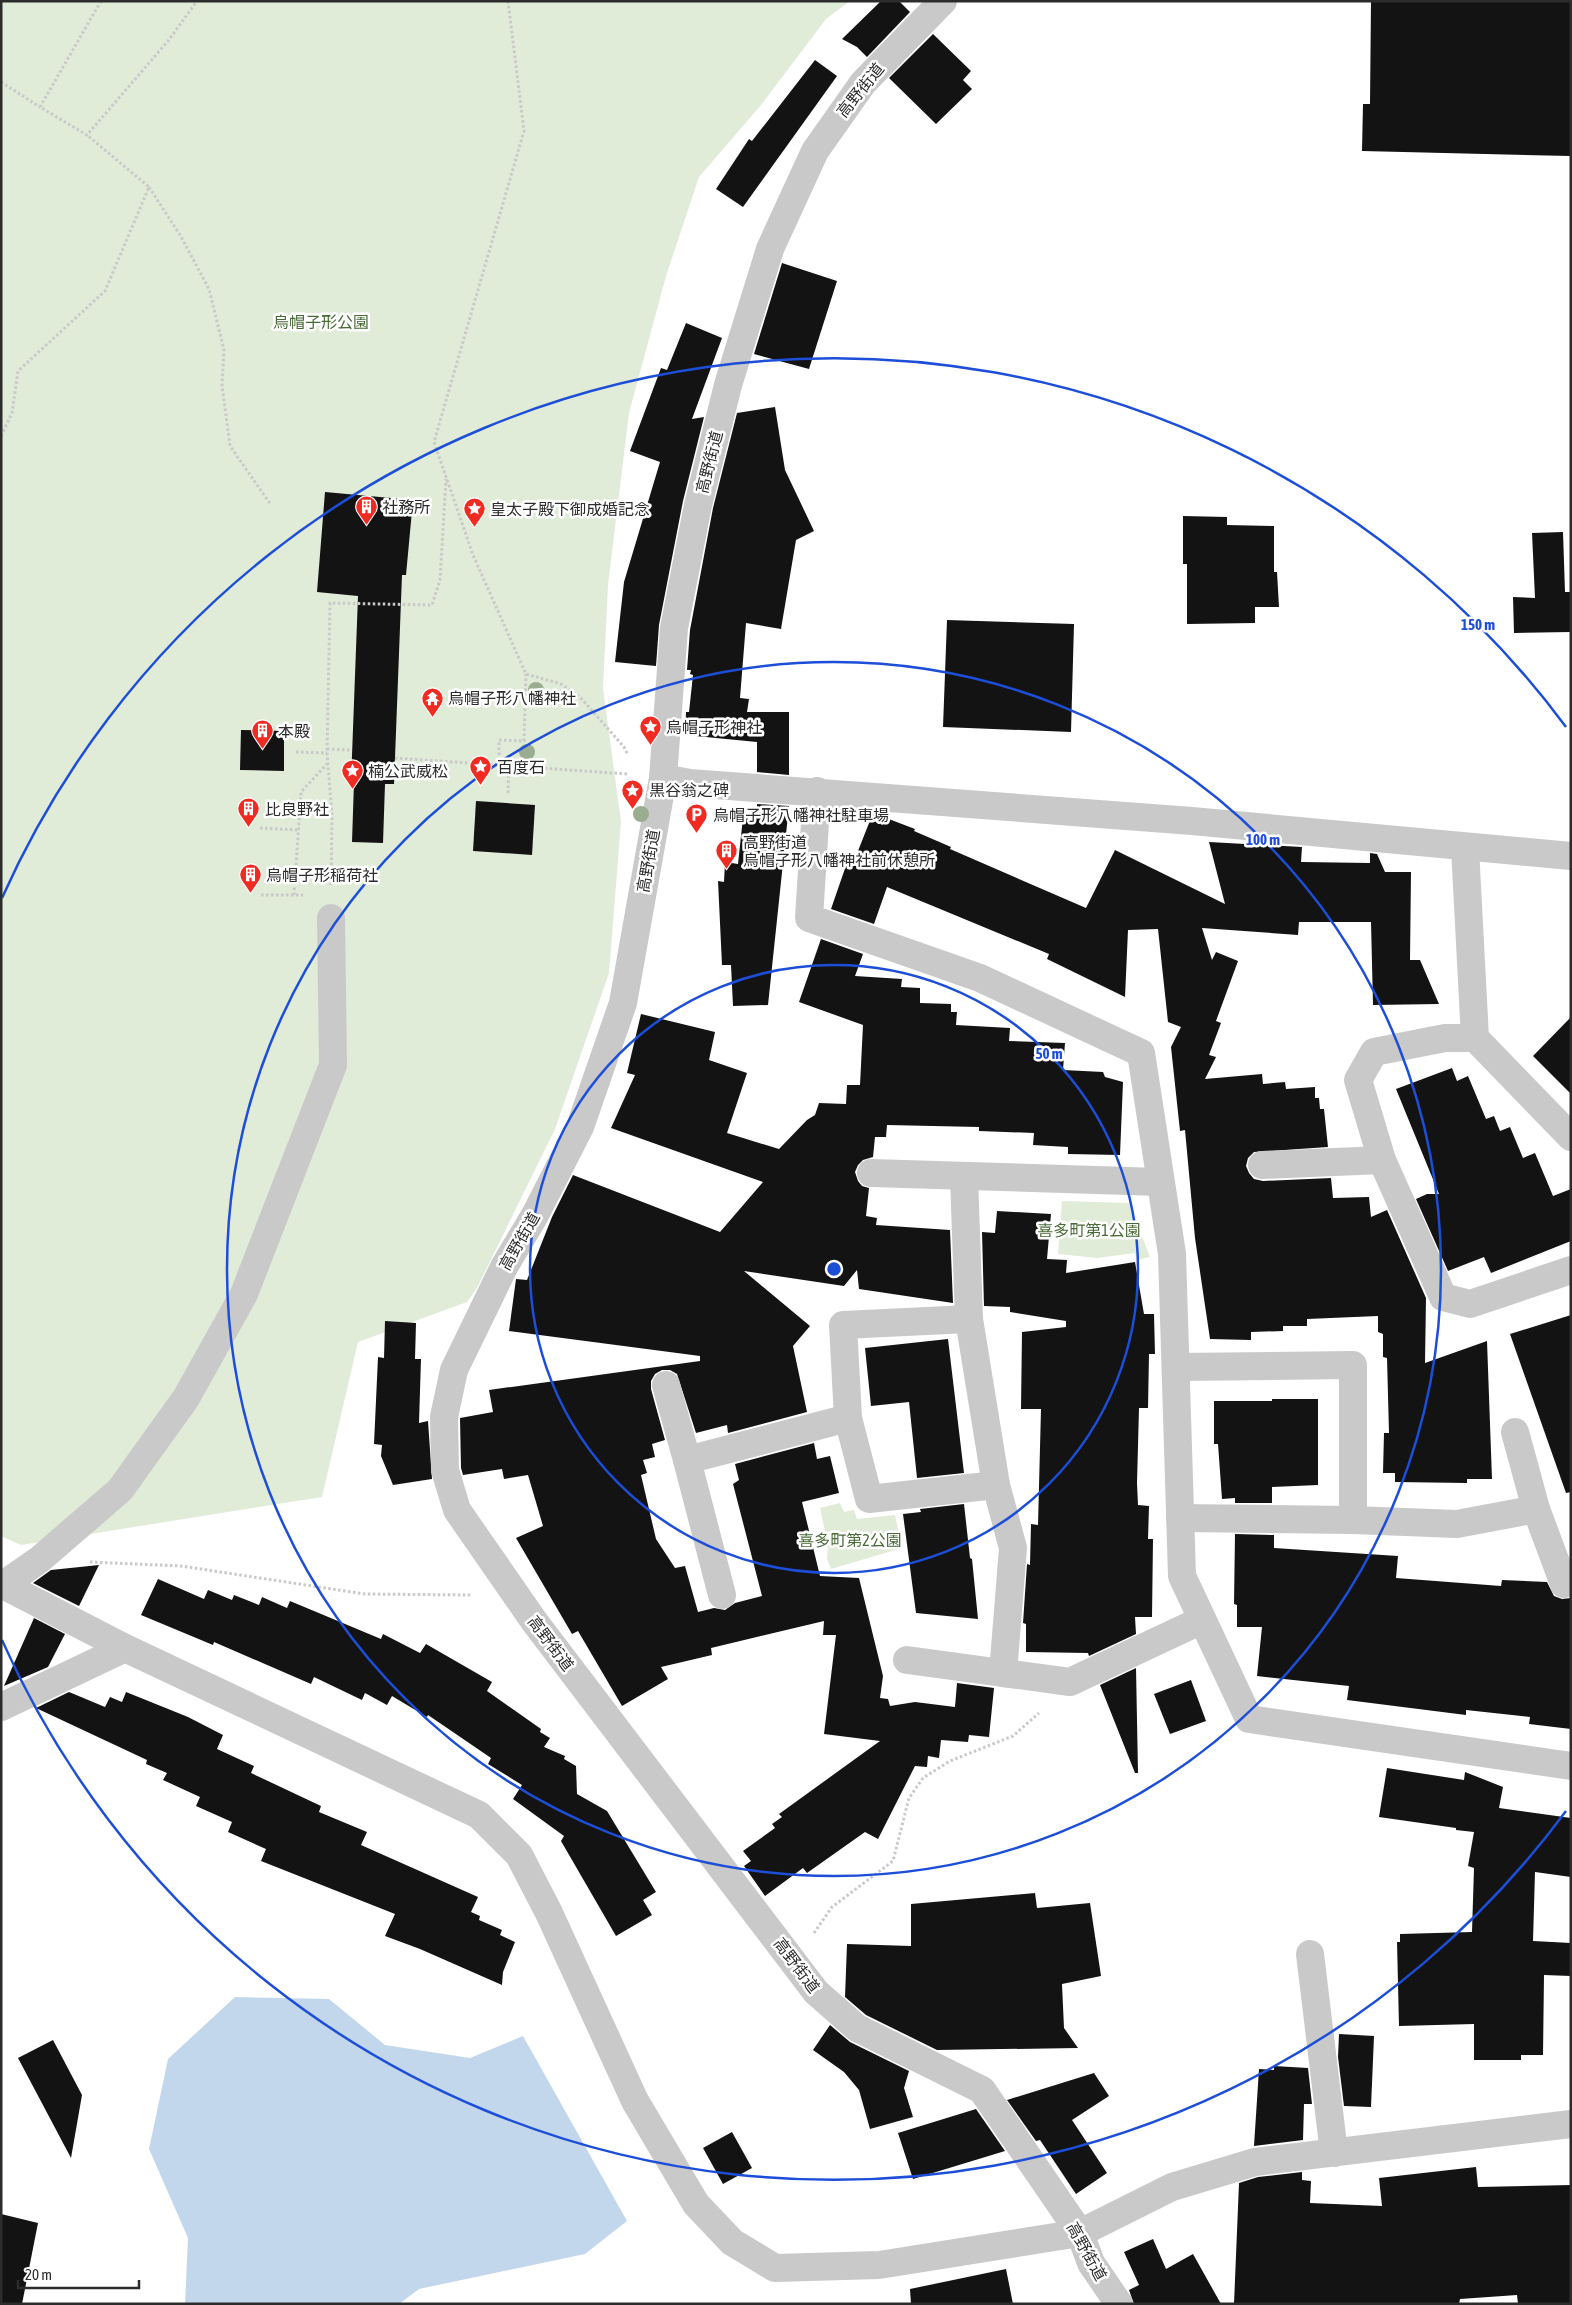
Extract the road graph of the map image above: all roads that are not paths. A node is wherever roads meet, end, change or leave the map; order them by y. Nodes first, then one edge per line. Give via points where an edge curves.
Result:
1 (943, 1) edge
2 (663, 778) junction
3 (817, 791) junction
4 (1465, 848) junction
5 (1571, 856) edge
6 (331, 918) road end
7 (1475, 1038) junction
8 (1571, 1137) edge
9 (1382, 1160) junction
10 (1262, 1165) dead end
11 (872, 1173) dead end
12 (964, 1177) junction
13 (1160, 1182) junction
14 (1571, 1270) edge
15 (969, 1319) junction
16 (1177, 1367) junction
17 (666, 1385) dead end
18 (848, 1418) junction
19 (1515, 1432) dead end
20 (687, 1460) junction
21 (996, 1485) junction
22 (1536, 1509) junction
23 (1180, 1518) junction
24 (1353, 1520) junction
25 (1564, 1584) dead end
26 (2, 1585) edge
27 (722, 1595) dead end
28 (1202, 1620) junction
29 (125, 1648) junction
30 (907, 1660) dead end
31 (1003, 1673) junction
32 (1, 1707) edge
33 (1571, 1766) edge
34 (1310, 1954) dead end
35 (1571, 2124) edge
36 (1334, 2153) junction
37 (1080, 2233) junction
38 (1119, 2304) edge
39 (1139, 2304) edge

1 - 2 street, 高野街道 via 863,83 814,151 770,249 728,385 698,506 674,628
2 - 3 street via 690,783
2 - 37 street, 高野街道 via 620,1012 580,1127 504,1267 454,1370 444,1417 446,1470 457,1510 516,1595 816,1992 857,2028 982,2090
3 - 4 street via 1192,821
3 - 13 street via 809,918 980,978 1141,1053
4 - 5 street
4 - 7 street
6 - 26 street via 333,1065 244,1294 186,1398 120,1490 39,1560
7 - 8 street
7 - 9 street via 1445,1038 1374,1052 1358,1080
9 - 10 street
9 - 14 street via 1443,1297 1470,1304
11 - 12 street
12 - 13 street
12 - 15 street
13 - 16 street via 1172,1254
15 - 18 street via 843,1325
15 - 21 street
16 - 23 street
16 - 24 street via 1352,1365
17 - 20 street
18 - 20 street
18 - 21 street via 869,1499
19 - 22 street
20 - 27 street
21 - 31 street via 1013,1548
22 - 24 street via 1458,1524
22 - 25 street
23 - 24 street
23 - 28 street via 1182,1576
26 - 29 street
28 - 31 street via 1070,1682
28 - 33 street via 1249,1719
29 - 32 street
29 - 37 street via 478,1814 519,1855 635,2101 696,2204 732,2242 775,2268 879,2265
30 - 31 street
34 - 36 street
35 - 36 street
36 - 37 street via 1256,2162 1172,2187
37 - 38 street, 高野街道 via 1091,2263
37 - 39 street via 1115,2271

